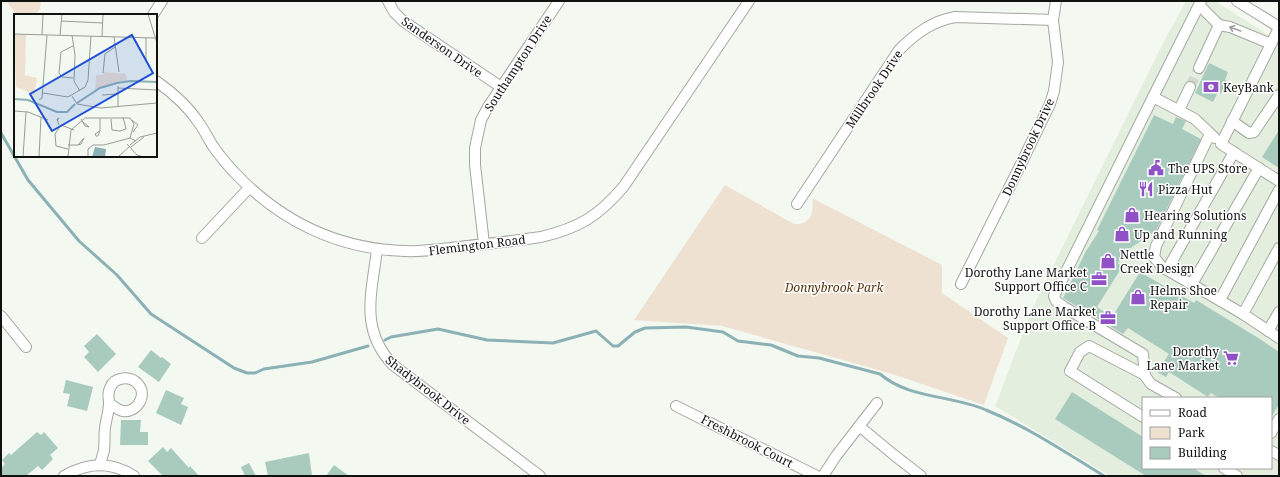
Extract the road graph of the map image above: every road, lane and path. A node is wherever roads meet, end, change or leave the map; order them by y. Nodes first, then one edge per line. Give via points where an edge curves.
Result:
1 (162, 1) edge
2 (388, 1) edge
3 (559, 1) edge
4 (749, 1) edge
5 (1056, 1) edge
6 (1237, 1) edge
7 (1200, 3) edge
8 (153, 14) edge
9 (1053, 20) junction
10 (1219, 25) junction
11 (1279, 28) edge
12 (1271, 44) junction
13 (1199, 68) tunnel mouth
14 (157, 82) edge
15 (501, 87) junction
16 (1190, 87) tunnel mouth
17 (1279, 95) edge
18 (1153, 97) junction
19 (1179, 110) junction
20 (1232, 121) junction
21 (1210, 134) junction
22 (1221, 144) junction
23 (1234, 152) junction
24 (1259, 168) junction
25 (1279, 181) edge
26 (249, 188) junction
27 (1279, 190) edge
28 (797, 204) dead end
29 (202, 238) dead end
30 (484, 244) junction
31 (1279, 248) edge
32 (377, 249) junction
33 (1167, 270) junction
34 (961, 284) dead end
35 (1192, 284) junction
36 (1220, 300) junction
37 (1279, 312) edge
38 (1243, 314) junction
39 (1, 316) edge
40 (1268, 331) junction
41 (1279, 338) edge
42 (26, 347) dead end
43 (1145, 374) junction
44 (1174, 397) edge
45 (109, 403) dead end
46 (877, 404) dead end
47 (676, 406) dead end
48 (1142, 416) edge
49 (1279, 419) edge
50 (859, 426) junction
51 (1272, 430) edge
52 (100, 464) junction
53 (1226, 469) edge
54 (64, 476) edge
55 (134, 476) edge
56 (540, 476) edge
57 (817, 476) edge
58 (823, 476) edge
59 (921, 476) edge
60 (1237, 476) edge

1 - 8 street
2 - 15 street, Sanderson Drive via 403,21
3 - 15 street, Southampton Drive
4 - 30 street, Flemington Road via 624,186 609,203 586,222 557,233
5 - 9 street, Donnybrook Drive
6 - 11 street
7 - 10 street
7 - 18 street
9 - 28 street, Millbrook Drive via 955,17 944,19 920,31 899,50
9 - 34 street, Donnybrook Drive via 1058,62 1056,84 1050,104
12 -> 10 street
10 - 13 street
11 - 12 street
12 - 20 street
14 - 26 street, Flemington Road via 186,106 200,123 214,148
15 - 30 street, Southampton Drive via 481,120 475,148
16 - 19 street
17 - 20 street via 1254,132 1249,133
18 - 19 street
18 - 43 street via 1054,296 1064,307 1143,354
19 - 21 street via 1195,119
20 - 22 street
21 - 22 street
21 - 33 street via 1156,246 1154,257
22 - 23 street
23 - 24 street
23 - 33 street
24 - 25 street
24 - 35 street
26 - 29 street
26 - 32 street, Flemington Road via 284,215 302,225 332,238
27 - 36 street
30 - 32 street, Flemington Road via 426,251
31 - 38 street
32 - 56 street, Shadybrook Drive via 370,310 373,333 384,356
33 - 35 street
35 - 36 street
36 - 38 street
37 - 40 street
38 - 40 street
39 - 42 street
40 - 41 street
43 - 44 street via 1152,384
43 - 48 street via 1089,346 1080,352 1070,371
45 - 52 street
46 - 50 street
47 - 57 street, Freshbrook Court
49 - 51 street
50 - 58 street
50 - 59 street
52 - 54 street via 82,467
52 - 55 street via 118,468
53 - 60 street

